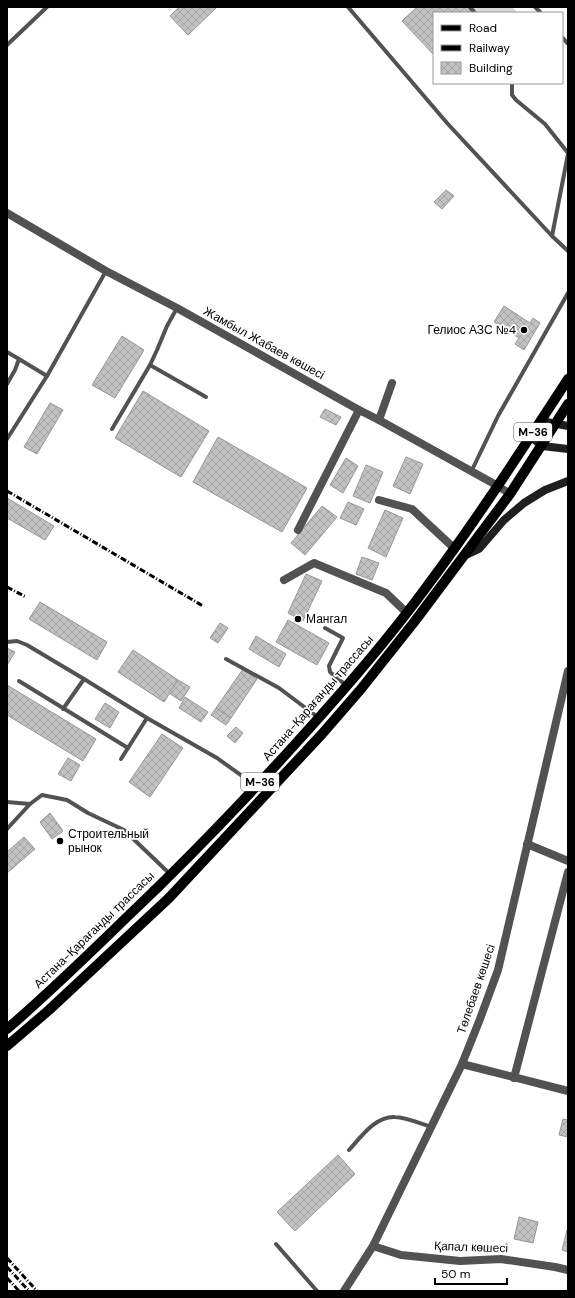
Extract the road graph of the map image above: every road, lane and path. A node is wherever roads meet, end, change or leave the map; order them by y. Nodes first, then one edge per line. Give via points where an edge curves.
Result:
1 (47, 7) edge
2 (348, 7) edge
3 (7, 45) edge
4 (512, 84) edge
5 (568, 154) edge
6 (7, 213) edge
7 (552, 236) junction
8 (568, 251) edge
9 (106, 271) junction
10 (568, 293) edge
11 (177, 308) junction
12 (7, 352) edge
13 (19, 359) junction
14 (150, 365) junction
15 (47, 376) junction
16 (568, 379) edge
17 (392, 383) dead end
18 (7, 384) edge
19 (206, 397) dead end
20 (568, 404) edge
21 (359, 410) junction
22 (379, 420) junction
23 (541, 421) junction
24 (556, 424) junction
25 (568, 426) edge
26 (112, 430) dead end
27 (531, 436) junction
28 (7, 439) edge
29 (542, 446) junction
30 (568, 449) edge
31 (471, 472) junction
32 (568, 481) edge
33 (498, 486) junction
34 (510, 494) junction
35 (378, 500) dead end
36 (298, 530) dead end
37 (454, 549) junction
38 (462, 558) junction
39 (284, 580) dead end
40 (407, 613) junction
41 (325, 628) dead end
42 (7, 642) edge
43 (226, 660) dead end
44 (568, 671) edge
45 (84, 679) junction
46 (19, 681) dead end
47 (347, 687) junction
48 (63, 709) junction
49 (147, 718) junction
50 (319, 718) junction
51 (128, 748) junction
52 (121, 759) dead end
53 (256, 787) junction
54 (7, 802) edge
55 (30, 804) junction
56 (7, 829) edge
57 (527, 844) junction
58 (568, 861) edge
59 (568, 872) edge
60 (171, 875) junction
61 (7, 1029) edge
62 (7, 1046) edge
63 (462, 1064) junction
64 (514, 1078) junction
65 (568, 1091) edge
66 (431, 1127) junction
67 (349, 1150) dead end
68 (276, 1244) dead end
69 (373, 1246) junction
70 (568, 1270) edge
71 (317, 1291) edge
72 (344, 1291) edge

1 - 3 lane
2 - 7 lane via 447,123
4 - 5 lane via 512,95 516,100 545,124
5 - 7 lane
6 - 9 street, Жамбыл Жабаев көшесі
7 - 8 lane
9 - 11 street, Жамбыл Жабаев көшесі
9 - 15 lane
10 - 31 lane via 498,416
11 - 14 lane
11 - 21 street, Жамбыл Жабаев көшесі
12 - 13 lane
13 - 15 lane
13 - 18 lane
14 - 19 lane
14 - 26 lane
15 - 28 lane
16 - 23 main road, Астана-Қарағанды трассасы / M-36
17 - 22 street
20 - 24 main road, Астана-Қарағанды трассасы / M-36
21 - 22 street, Жамбыл Жабаев көшесі
21 - 36 street
22 - 31 street, Жамбыл Жабаев көшесі
23 - 24 main road
23 - 27 main road, Астана-Қарағанды трассасы / M-36
24 - 25 main road
24 - 29 main road, Астана-Қарағанды трассасы / M-36
27 - 29 main road
27 - 33 main road, Астана-Қарағанды трассасы / M-36
29 - 30 main road
29 - 34 main road, Астана-Қарағанды трассасы / M-36
31 - 33 street, Жамбыл Жабаев көшесі
32 - 38 main road via 545,490 524,503 504,520 479,549
33 - 34 street, Жамбыл Жабаев көшесі
33 - 37 main road, Астана-Қарағанды трассасы / M-36
34 - 38 main road, Астана-Қарағанды трассасы / M-36
35 - 37 street via 412,509
37 - 40 main road, Астана-Қарағанды трассасы / M-36
38 - 62 main road, Астана-Қарағанды трассасы / M-36 via 361,689 322,734 169,898
39 - 40 street via 314,563 386,593
40 - 47 main road, Астана-Қарағанды трассасы / M-36
41 - 47 lane via 342,638 329,666 330,672
42 - 45 lane via 17,641 27,645
43 - 50 lane via 279,688
44 - 57 street, Төлебаев көшесі
45 - 48 lane
45 - 49 lane
46 - 48 lane
47 - 50 main road, Астана-Қарағанды трассасы / M-36
48 - 51 lane
49 - 51 lane
49 - 53 lane via 217,758
50 - 53 main road, Астана-Қарағанды трассасы / M-36
51 - 52 lane
53 - 60 main road, Астана-Қарағанды трассасы / M-36
54 - 55 lane
55 - 56 lane
55 - 60 lane via 42,795 66,800 124,830
57 - 58 street
57 - 63 street, Төлебаев көшесі via 498,970
59 - 64 street
60 - 61 main road, Астана-Қарағанды трассасы / M-36
63 - 64 street
63 - 66 street, Төлебаев көшесі
64 - 65 street
66 - 67 lane via 396,1117 386,1117 374,1123
66 - 69 street, Төлебаев көшесі
68 - 71 lane
69 - 70 street, Қапал көшесі via 401,1256 460,1261 501,1259
69 - 72 street, Төлебаев көшесі

